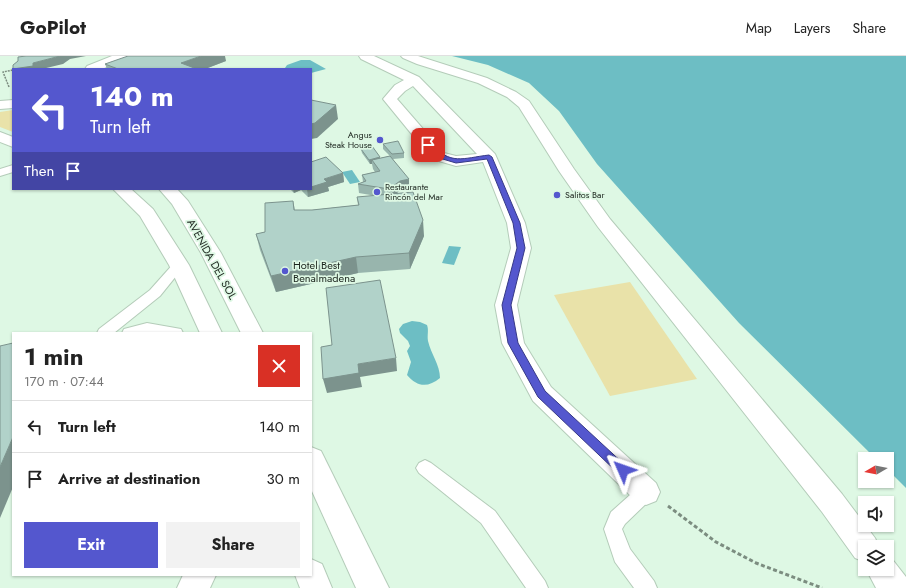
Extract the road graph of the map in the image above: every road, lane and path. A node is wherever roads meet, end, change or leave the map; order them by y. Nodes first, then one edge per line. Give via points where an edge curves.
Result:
1 (122, 56) edge
2 (365, 56) edge
3 (407, 56) edge
4 (93, 68) edge
5 (12, 70) edge
6 (414, 80) junction
7 (9, 101) edge
8 (0, 138) edge
9 (12, 142) edge
10 (489, 157) junction
11 (12, 168) edge
12 (0, 173) edge
13 (122, 190) edge
14 (167, 190) edge
15 (179, 265) junction
16 (201, 309) junction
17 (105, 332) edge
18 (133, 332) edge
19 (170, 332) edge
20 (206, 332) edge
21 (211, 332) edge
22 (251, 332) edge
23 (312, 462) edge
24 (425, 468) dead end
25 (646, 492) junction
26 (859, 540) edge
27 (199, 576) edge
28 (311, 576) edge
29 (886, 576) edge
30 (193, 588) edge
31 (316, 588) edge
32 (373, 588) edge
33 (538, 588) edge
34 (647, 588) edge
35 (822, 588) edge
36 (895, 588) edge

1 - 4 street
2 - 6 street
3 - 26 street via 480,79 515,96 524,104 604,223
5 - 7 path via 3,72
6 - 10 street
6 - 10 street via 400,88 390,99 438,156 456,161
8 - 9 street
10 - 25 street via 516,223 521,248 506,305 513,343 542,394
11 - 12 lane
13 - 15 street via 147,213
14 - 22 street, AVENIDA DEL SOL via 179,201 211,253
15 - 16 street
15 - 17 lane via 155,293
16 - 20 street
16 - 21 street
18 - 19 lane via 147,328
23 - 32 street
24 - 33 lane via 488,517
25 - 34 lane via 618,518 613,529 622,555
25 - 35 path via 716,542 756,563
27 - 30 street
28 - 31 street
29 - 36 street

